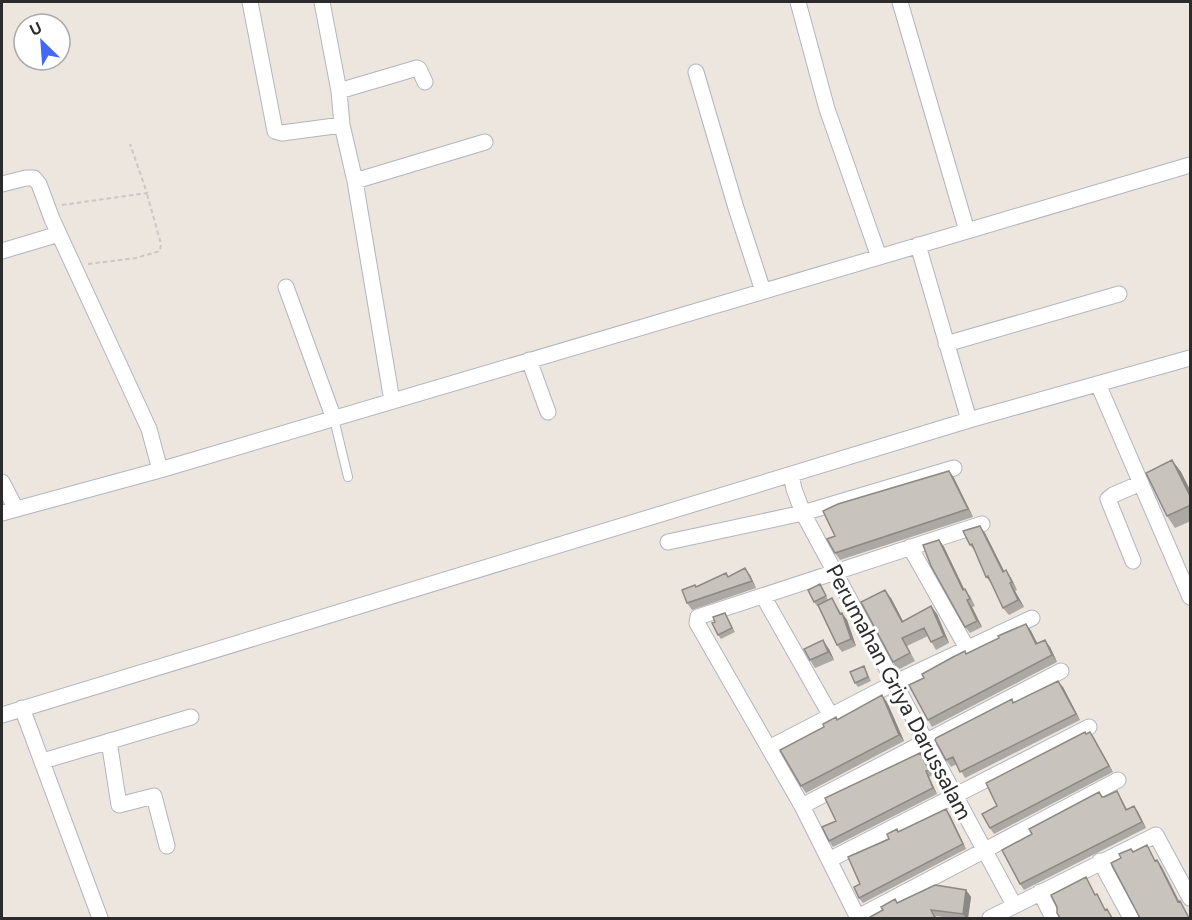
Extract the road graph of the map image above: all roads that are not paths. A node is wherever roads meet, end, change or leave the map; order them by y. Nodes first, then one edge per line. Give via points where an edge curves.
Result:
1 (250, 2) edge
2 (322, 2) edge
3 (798, 2) edge
4 (900, 2) edge
5 (696, 72) dead end
6 (425, 82) dead end
7 (339, 91) junction
8 (342, 125) junction
9 (485, 142) dead end
10 (1191, 165) edge
11 (355, 181) junction
12 (2, 184) edge
13 (967, 231) junction
14 (59, 234) junction
15 (2, 251) edge
16 (879, 256) junction
17 (922, 257) junction
18 (286, 287) dead end
19 (763, 291) junction
20 (1119, 294) dead end
21 (946, 344) junction
22 (1191, 358) edge
23 (533, 370) junction
24 (1098, 384) junction
25 (392, 401) junction
26 (548, 412) dead end
27 (969, 420) junction
28 (335, 424) junction
29 (954, 468) dead end
30 (159, 471) junction
31 (348, 477) dead end
32 (2, 482) edge
33 (1141, 483) junction
34 (797, 495) junction
35 (9, 511) edge
36 (982, 524) edge
37 (668, 542) dead end
38 (910, 547) junction
39 (1133, 561) dead end
40 (835, 572) junction
41 (763, 596) junction
42 (1191, 597) edge
43 (1032, 618) dead end
44 (967, 648) junction
45 (1061, 671) dead end
46 (894, 683) junction
47 (2, 714) edge
48 (25, 714) junction
49 (831, 716) junction
50 (191, 717) dead end
51 (1089, 727) dead end
52 (109, 741) junction
53 (926, 742) junction
54 (769, 748) junction
55 (43, 761) junction
56 (1118, 780) dead end
57 (955, 796) junction
58 (802, 806) junction
59 (167, 846) dead end
60 (984, 850) junction
61 (830, 860) junction
62 (1100, 861) junction
63 (1040, 892) junction
64 (1191, 898) edge
65 (1003, 914) edge
66 (100, 918) edge
67 (858, 918) edge
68 (1053, 918) edge
69 (1131, 918) edge

1 - 8 street via 275,131
2 - 7 street
3 - 16 street via 826,109
4 - 13 street
5 - 19 street
6 - 7 street via 417,68
7 - 8 street
8 - 11 street
9 - 11 street
10 - 13 street
11 - 25 street
12 - 14 street via 34,178
13 - 17 street
14 - 15 street
14 - 30 street via 149,429
16 - 17 street
16 - 19 street
17 - 21 street
18 - 28 street
19 - 23 street
20 - 21 street
21 - 27 street
22 - 24 street
23 - 25 street
23 - 26 street
24 - 27 street
24 - 33 street
25 - 28 street
27 - 34 street
28 - 30 street
28 - 31 lane
29 - 34 street
30 - 35 street
32 - 35 street
33 - 39 street via 1108,499
33 - 42 street
34 - 37 street
34 - 40 street, Perumahan Griya Darussalam
34 - 48 street
36 - 38 street
38 - 40 street
38 - 44 street
40 - 41 street
40 - 46 street, Perumahan Griya Darussalam
41 - 49 street
41 - 54 street via 698,617 696,621
43 - 44 street
44 - 46 street
45 - 53 street
46 - 49 street
46 - 53 street, Perumahan Griya Darussalam
47 - 48 street
48 - 55 street
49 - 54 street
50 - 52 street
51 - 57 street
52 - 55 street
52 - 59 street via 119,805 154,796
53 - 57 street, Perumahan Griya Darussalam
53 - 58 street
54 - 58 street
55 - 66 street
56 - 60 street
57 - 60 street, Perumahan Griya Darussalam
57 - 61 street
58 - 61 street
60 - 65 street, Perumahan Griya Darussalam
60 - 67 street
61 - 67 street
62 - 63 street
62 - 64 street via 1157,836
62 - 69 street
63 - 65 street
63 - 68 street

